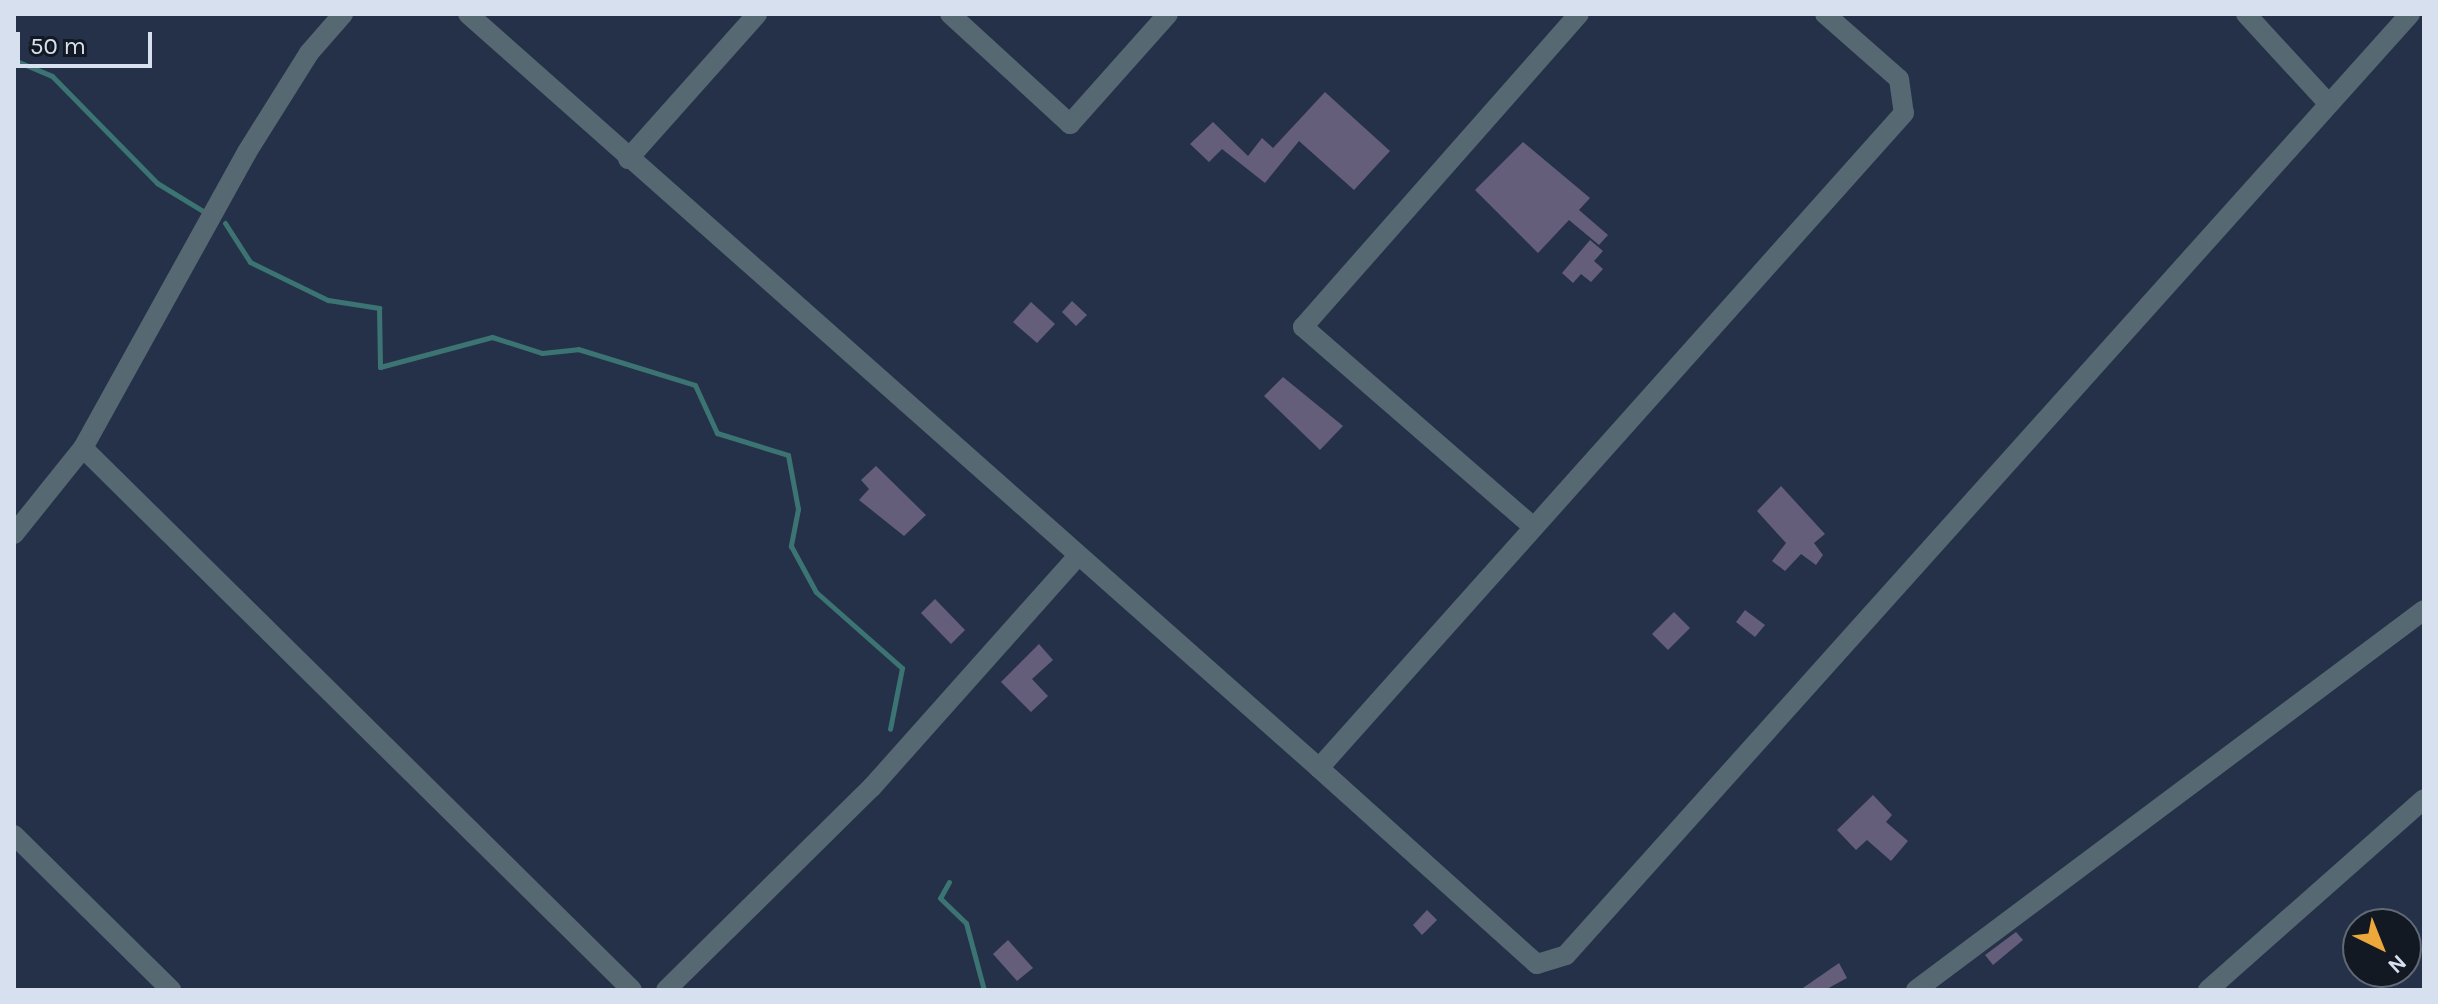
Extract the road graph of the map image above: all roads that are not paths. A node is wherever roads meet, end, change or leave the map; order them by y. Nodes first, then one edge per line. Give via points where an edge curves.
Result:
1 (343, 14) edge
2 (468, 14) edge
3 (757, 14) edge
4 (950, 14) edge
5 (1168, 14) edge
6 (1579, 14) edge
7 (1825, 14) edge
8 (2246, 14) edge
9 (2410, 14) edge
10 (2327, 102) junction
11 (628, 159) junction
12 (83, 448) junction
13 (1531, 525) junction
14 (14, 534) edge
15 (1077, 557) junction
16 (2424, 610) edge
17 (1319, 768) junction
18 (2424, 799) edge
19 (14, 835) edge
20 (171, 990) edge
21 (632, 990) edge
22 (666, 990) edge
23 (1916, 990) edge
24 (2208, 990) edge

1 - 12 street via 309,53 247,152
2 - 11 street
3 - 11 street
4 - 5 street via 1070,124
6 - 13 street via 1303,327
7 - 13 street via 1899,79 1904,113
8 - 10 street
9 - 10 street
10 - 17 street via 1566,955 1537,964
11 - 15 street
12 - 14 street
12 - 21 street
13 - 17 street
15 - 17 street
15 - 22 street via 872,787
16 - 23 street
18 - 24 street
19 - 20 street

